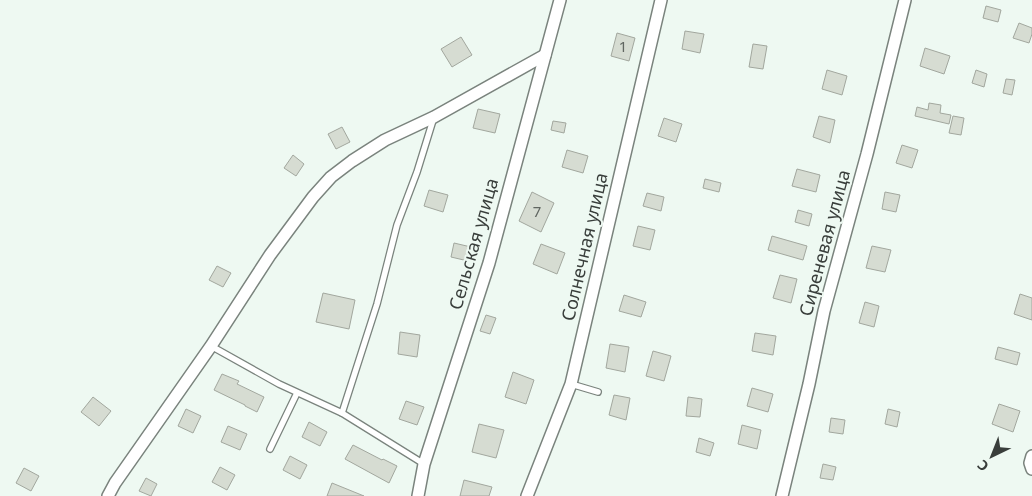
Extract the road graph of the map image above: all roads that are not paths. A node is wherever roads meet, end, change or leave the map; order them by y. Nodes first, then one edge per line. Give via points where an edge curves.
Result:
1 (560, 0) edge
2 (661, 0) edge
3 (905, 0) edge
4 (544, 55) junction
5 (434, 117) junction
6 (211, 346) junction
7 (571, 384) junction
8 (598, 392) dead end
9 (298, 393) junction
10 (342, 413) junction
11 (270, 449) dead end
12 (1032, 456) edge
13 (424, 464) junction
14 (1032, 468) edge
15 (108, 496) edge
16 (418, 496) edge
17 (527, 496) edge
18 (782, 496) edge

1 - 4 street, Сельская улица
2 - 7 street, Солнечная улица
3 - 18 street, Сиреневая улица via 824,311
4 - 5 street
4 - 13 street, Сельская улица via 489,263
5 - 6 street via 385,140 331,177 312,197 270,255
5 - 10 lane via 397,225 378,304
6 - 9 lane
6 - 15 street
7 - 8 lane
7 - 17 street, Солнечная улица
9 - 10 lane
9 - 11 lane
10 - 13 lane
12 - 14 street
13 - 16 street, Сельская улица

